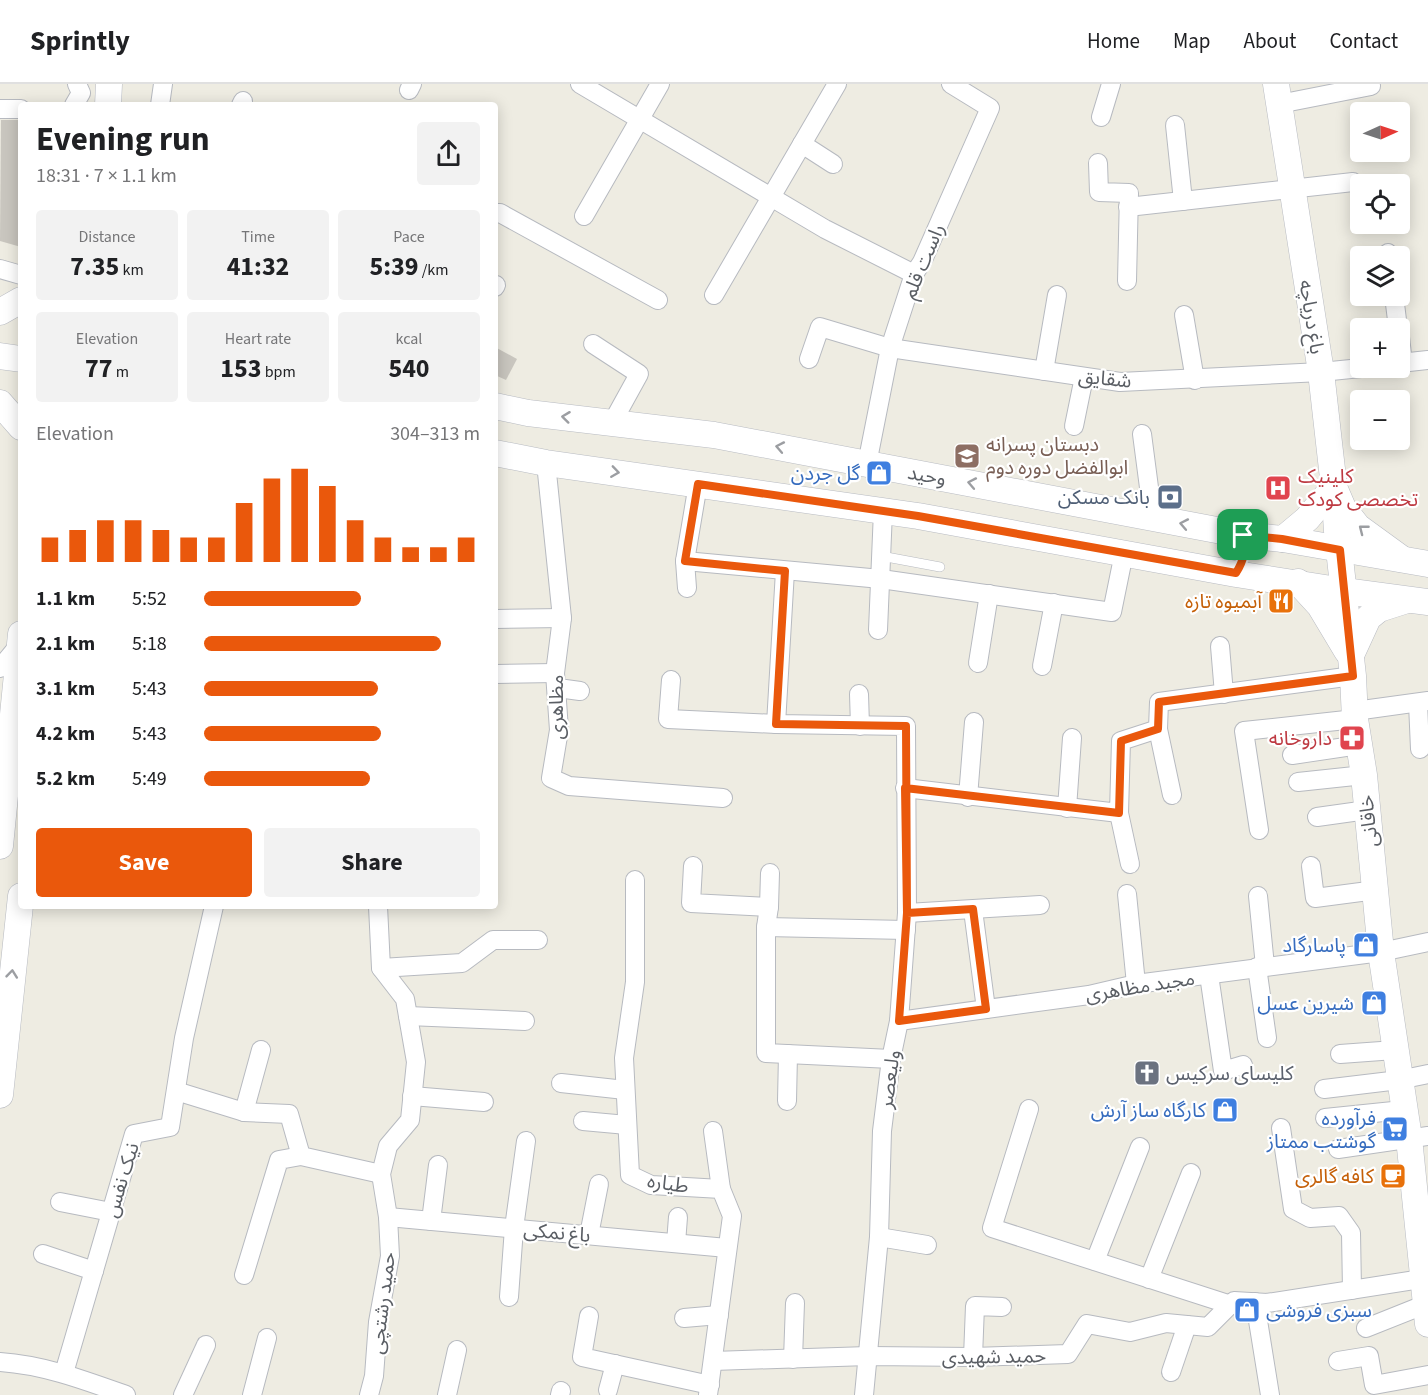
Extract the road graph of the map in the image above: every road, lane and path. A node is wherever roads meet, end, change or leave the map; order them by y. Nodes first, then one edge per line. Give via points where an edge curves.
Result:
1 (109, 84) edge
2 (126, 84) edge
3 (163, 84) edge
4 (580, 84) edge
5 (660, 84) edge
6 (951, 84) edge
7 (1111, 84) edge
8 (830, 86) edge
9 (1371, 87) dead end
10 (1278, 94) edge
11 (108, 102) edge
12 (125, 102) edge
13 (160, 102) edge
14 (0, 109) edge
15 (18, 109) edge
16 (1101, 117) dead end
17 (639, 121) junction
18 (1175, 125) dead end
19 (802, 144) junction
20 (1098, 162) dead end
21 (833, 164) dead end
22 (1350, 182) edge
23 (1292, 189) junction
24 (771, 198) junction
25 (1183, 201) junction
26 (1128, 207) junction
27 (498, 213) edge
28 (584, 216) dead end
29 (0, 269) edge
30 (18, 274) edge
31 (914, 274) junction
32 (1127, 281) dead end
33 (714, 295) dead end
34 (1057, 296) dead end
35 (658, 300) dead end
36 (18, 302) edge
37 (0, 312) edge
38 (1184, 315) dead end
39 (0, 320) edge
40 (18, 323) edge
41 (593, 344) dead end
42 (890, 348) junction
43 (0, 356) edge
44 (809, 358) dead end
45 (18, 359) edge
46 (1428, 360) edge
47 (1410, 362) edge
48 (1350, 369) edge
49 (1044, 371) junction
50 (1321, 372) junction
51 (1084, 377) junction
52 (1195, 380) junction
53 (0, 403) edge
54 (498, 407) edge
55 (612, 423) junction
56 (18, 424) edge
57 (1074, 426) dead end
58 (1143, 434) dead end
59 (498, 454) edge
60 (546, 463) junction
61 (867, 464) junction
62 (698, 484) junction
63 (1334, 487) junction
64 (883, 511) junction
65 (1154, 518) junction
66 (1243, 535) junction
67 (1282, 539) junction
68 (1340, 550) junction
69 (1124, 553) junction
70 (881, 556) junction
71 (685, 561) junction
72 (1414, 562) edge
73 (940, 567) dead end
74 (785, 571) junction
75 (1236, 573) junction
76 (881, 579) junction
77 (1298, 582) junction
78 (687, 588) dead end
79 (1344, 591) junction
80 (989, 594) junction
81 (1420, 600) edge
82 (1054, 603) junction
83 (562, 618) junction
84 (498, 619) edge
85 (878, 630) dead end
86 (18, 643) edge
87 (1220, 646) dead end
88 (978, 663) dead end
89 (1042, 666) dead end
90 (1352, 666) junction
91 (0, 668) edge
92 (498, 674) edge
93 (671, 680) dead end
94 (556, 681) junction
95 (18, 691) edge
96 (580, 691) dead end
97 (859, 694) dead end
98 (1224, 694) junction
99 (1423, 702) edge
100 (1355, 715) junction
101 (974, 722) dead end
102 (776, 724) junction
103 (860, 726) junction
104 (1158, 729) junction
105 (1072, 738) dead end
106 (1359, 745) junction
107 (1420, 749) dead end
108 (1292, 755) dead end
109 (1364, 774) junction
110 (1298, 782) dead end
111 (905, 788) junction
112 (1173, 795) dead end
113 (968, 797) junction
114 (723, 798) dead end
115 (1067, 808) junction
116 (1366, 810) junction
117 (1119, 813) junction
118 (1317, 817) dead end
119 (1258, 830) dead end
120 (0, 846) edge
121 (1130, 864) dead end
122 (693, 866) dead end
123 (1311, 866) dead end
124 (770, 873) dead end
125 (635, 880) dead end
126 (1376, 890) junction
127 (1127, 894) dead end
128 (1258, 896) dead end
129 (1040, 905) dead end
130 (769, 907) junction
131 (20, 909) edge
132 (213, 909) edge
133 (378, 909) edge
134 (973, 909) junction
135 (906, 922) junction
136 (766, 927) junction
137 (538, 940) dead end
138 (1428, 942) edge
139 (1381, 952) junction
140 (1261, 966) junction
141 (381, 968) junction
142 (1209, 975) junction
143 (1136, 984) junction
144 (986, 1009) junction
145 (408, 1016) junction
146 (525, 1021) dead end
147 (899, 1021) junction
148 (1267, 1038) dead end
149 (261, 1050) dead end
150 (1395, 1050) junction
151 (788, 1054) junction
152 (1340, 1054) dead end
153 (891, 1059) junction
154 (1243, 1065) dead end
155 (1428, 1074) edge
156 (1399, 1080) junction
157 (561, 1083) dead end
158 (1324, 1089) dead end
159 (176, 1090) junction
160 (626, 1090) junction
161 (0, 1095) edge
162 (412, 1096) junction
163 (788, 1101) dead end
164 (484, 1102) dead end
165 (1029, 1109) dead end
166 (1403, 1110) junction
167 (244, 1112) junction
168 (1325, 1118) dead end
169 (583, 1121) dead end
170 (627, 1125) junction
171 (1281, 1128) dead end
172 (713, 1131) dead end
173 (1418, 1137) edge
174 (526, 1141) dead end
175 (1140, 1147) dead end
176 (1338, 1149) dead end
177 (301, 1155) junction
178 (438, 1165) dead end
179 (1191, 1173) dead end
180 (381, 1174) junction
181 (599, 1184) dead end
182 (721, 1189) junction
183 (60, 1202) dead end
184 (111, 1212) junction
185 (388, 1217) junction
186 (678, 1217) dead end
187 (431, 1221) junction
188 (1423, 1224) edge
189 (514, 1228) junction
190 (589, 1235) junction
191 (879, 1237) junction
192 (676, 1243) junction
193 (927, 1245) dead end
194 (727, 1248) junction
195 (43, 1254) dead end
196 (1095, 1261) junction
197 (94, 1271) junction
198 (244, 1275) dead end
199 (1149, 1279) junction
200 (1426, 1279) edge
201 (1352, 1290) junction
202 (509, 1297) dead end
203 (1255, 1302) junction
204 (795, 1303) dead end
205 (1231, 1305) junction
206 (1002, 1307) dead end
207 (1427, 1314) edge
208 (719, 1315) junction
209 (589, 1316) dead end
210 (684, 1318) dead end
211 (1187, 1325) junction
212 (1365, 1328) dead end
213 (267, 1338) dead end
214 (206, 1345) dead end
215 (457, 1350) dead end
216 (868, 1356) junction
217 (973, 1357) junction
218 (793, 1359) junction
219 (713, 1361) junction
220 (1338, 1361) dead end
221 (0, 1362) edge
222 (615, 1364) junction
223 (1171, 1372) dead end
224 (64, 1373) junction
225 (1428, 1375) edge
226 (608, 1390) dead end
227 (709, 1390) edge
228 (126, 1395) edge
229 (183, 1395) edge
230 (252, 1395) edge
231 (369, 1395) edge
232 (447, 1395) edge
233 (864, 1395) edge
234 (1270, 1395) edge

1 - 11 main road
2 - 12 main road
3 - 13 street
4 - 17 street
5 - 17 street
6 - 31 street, راست قلم via 990,108
7 - 16 street
8 - 19 street
9 - 10 street
10 - 23 main road, باغ دریاچه
14 - 15 street
17 - 24 street
17 - 28 street
18 - 25 street
19 - 21 street
19 - 24 street
20 - 26 street via 1099,192 1129,193
22 - 23 street
23 - 25 street
23 - 50 main road, باغ دریاچه
24 - 31 street
24 - 33 street
25 - 26 street
26 - 32 street
27 - 35 street
29 - 30 street
31 - 42 street, راست قلم
34 - 49 street
36 - 37 main road
38 - 52 street
39 - 40 main road
41 - 55 street via 639,374
42 - 44 street, شقایق via 820,327
42 - 49 street, شقایق
42 - 61 street, راست قلم
43 - 45 main road
46 - 47 street
48 - 50 street, شقایق
49 - 51 street, شقایق
50 - 52 street, شقایق
50 - 63 main road, باغ دریاچه
51 - 52 street, شقایق via 1120,382
51 - 57 street
53 - 56 main road
55 -> 54 main road, وحید
61 -> 55 main road, وحید via 714,435
58 - 65 street
59 - 60 main road
60 -> 62 main road
60 - 83 street, مظاهری
65 -> 61 main road, وحید
62 - 64 main road
62 - 71 street
63 - 67 main road via 1307,519
63 - 68 main road, باغ دریاچه
72 -> 63 main road via 1358,527 1342,508
64 - 69 main road
64 - 70 street
66 -> 65 main road, وحید
66 - 67 main road, وحید
66 - 75 main road via 1243,562
67 - 68 main road, وحید
68 - 72 main road, وحید
68 - 79 main road, باغ دریاچه
69 - 75 main road
69 - 82 street via 1112,612
70 - 73 lane
70 - 76 street
71 - 74 street
71 - 78 street
72 - 81 main road via 1405,570 1404,580 1406,590
74 - 76 street
74 - 102 street
75 - 77 main road
76 - 80 street
76 - 85 street
77 - 79 main road
77 - 90 main road via 1320,606
79 - 81 main road
79 - 90 main road, خاقانی
80 - 82 street
80 - 88 street
81 - 90 main road via 1379,609 1368,618
82 - 89 street
83 - 84 street
83 - 94 street, مظاهری
86 - 91 street
87 - 98 street
90 - 98 street
90 - 100 main road, خاقانی
92 - 94 street
93 - 102 street, ولیعصر via 668,719
94 - 96 street
94 - 114 street, مظاهری via 559,730 551,778 570,786
95 - 120 main road
97 - 103 street
98 - 104 street via 1159,702
99 - 100 street
99 - 107 street
100 - 106 main road, خاقانی
100 - 119 street via 1244,731
101 - 113 street
102 - 103 street, ولیعصر
103 - 111 street, ولیعصر via 906,726
104 - 112 street
104 - 117 street via 1121,741
105 - 115 street
106 - 108 street
106 - 109 main road, خاقانی
109 - 110 street
109 - 116 main road, خاقانی
111 - 113 street
111 - 135 street, ولیعصر
113 - 115 street
115 - 117 street
116 - 118 street
116 - 126 main road, خاقانی
117 - 121 street
122 - 130 street via 691,903
123 - 126 street via 1315,898
124 - 130 street
125 - 160 street, طیاره via 635,982 624,1058
126 - 139 main road, خاقانی
127 - 143 street
128 - 140 street
129 - 134 street
130 - 136 street
161 -> 131 main road
132 - 159 street, نیک نفس
133 - 141 street
134 - 135 street
134 - 144 street
135 - 136 street
135 - 147 street, ولیعصر
136 - 151 street via 766,1053
137 - 141 street via 492,940 462,963
138 - 139 street, مجید مظاهری
139 - 140 street, مجید مظاهری
139 - 150 main road, خاقانی
140 - 142 street, مجید مظاهری
140 - 148 street
141 - 145 street, حمید رشتچی via 405,999
142 - 143 street, مجید مظاهری
142 - 154 street via 1223,1071
143 - 144 street, مجید مظاهری via 1089,995
144 - 147 street, مجید مظاهری
145 - 146 street
145 - 162 street, حمید رشتچی via 416,1062
147 - 153 street, ولیعصر
149 - 167 street
150 - 152 street
150 - 156 main road, خاقانی
151 - 153 street
151 - 163 street
153 - 191 street, ولیعصر via 882,1131
155 - 156 street
156 - 158 street
156 - 166 main road, خاقانی
157 - 160 street
159 - 167 street
159 - 184 street, نیک نفس via 170,1127 134,1134
160 - 170 street, طیاره
162 - 164 street
162 - 180 street, حمید رشتچی via 410,1120 388,1146
165 - 196 street via 992,1228
166 - 168 street
166 - 173 main road, خاقانی
167 - 177 street via 289,1114
169 - 170 street
170 - 182 street, طیاره via 630,1175 651,1185
171 - 201 street via 1293,1209 1310,1218 1339,1216 1351,1233
172 - 182 street
173 - 176 street
173 - 188 main road, خاقانی
174 - 189 street
175 - 196 street
177 - 180 street
177 - 198 street via 279,1160
178 - 187 street
179 - 199 street
180 - 185 street, حمید رشتچی
181 - 190 street
182 - 194 street via 732,1216
183 - 184 street
184 - 197 street, نیک نفس
185 - 187 street, باغ نمکی
185 - 231 street, حمید رشتچی via 390,1256
186 - 192 street
187 - 189 street, باغ نمکی
188 - 200 main road, خاقانی
189 - 190 street, باغ نمکی
189 - 202 street
190 - 192 street, باغ نمکی
191 - 193 street
191 - 216 street, ولیعصر
192 - 194 street, باغ نمکی
194 - 208 street
195 - 197 street
196 - 199 street
197 - 224 street, نیک نفس
199 - 205 street
200 - 201 street
200 - 207 main road, خاقانی
201 - 203 street
203 - 205 street via 1234,1301
203 - 234 street
204 - 218 street
205 - 211 street, حمید شهیدی via 1208,1327
206 - 217 street via 975,1306
207 - 212 street
208 - 210 street
208 - 219 street
209 - 222 street via 582,1357
211 - 217 street, حمید شهیدی via 1166,1323 1130,1332 1087,1324 1068,1354
211 - 223 street
213 - 230 street
214 - 229 street
215 - 232 street
216 - 217 street, حمید شهیدی
216 - 218 street, حمید شهیدی
216 - 233 street, ولیعصر
218 - 219 street, حمید شهیدی
219 - 227 street
220 - 225 street via 1369,1356 1374,1385
221 - 224 street via 25,1363
222 - 226 street
222 - 227 street
224 - 228 street

